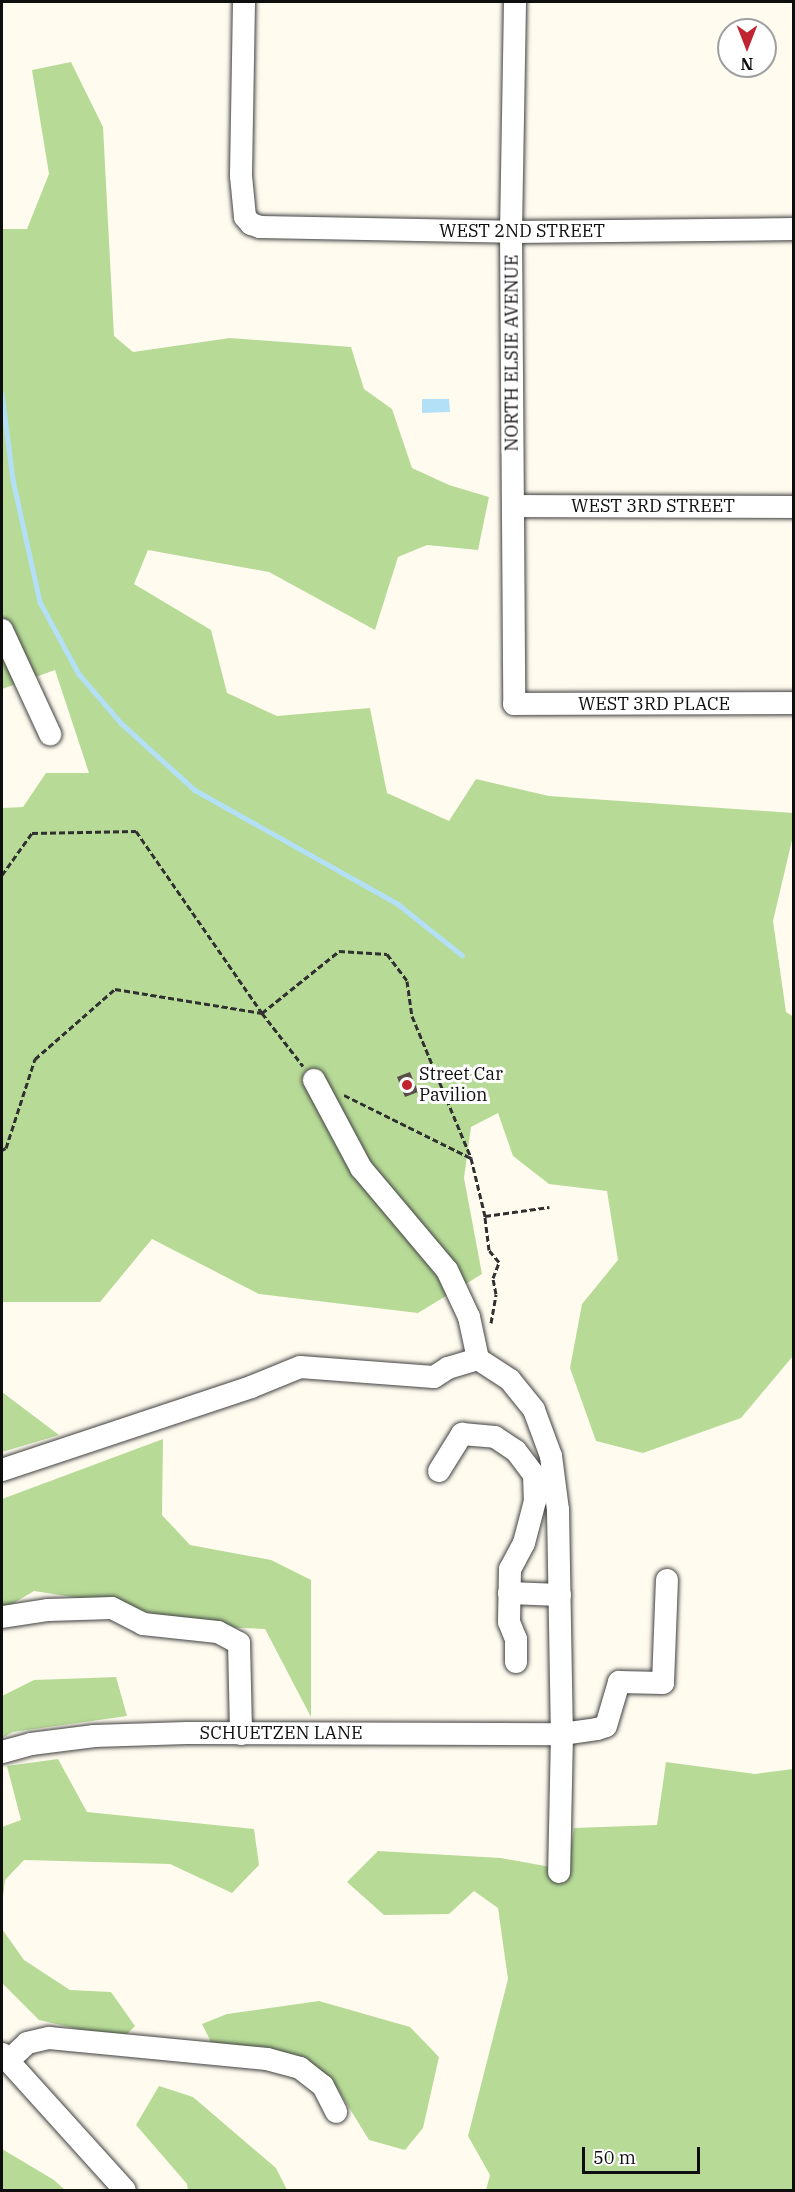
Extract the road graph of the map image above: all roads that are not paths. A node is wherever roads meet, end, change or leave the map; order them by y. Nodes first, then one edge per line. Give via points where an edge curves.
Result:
1 (244, 2) edge
2 (515, 2) edge
3 (794, 229) edge
4 (511, 232) junction
5 (513, 506) junction
6 (794, 507) edge
7 (2, 630) edge
8 (794, 703) edge
9 (514, 704) joint
10 (50, 734) dead end
11 (314, 1080) road end
12 (478, 1359) junction
13 (2, 1470) edge
14 (439, 1471) dead end
15 (667, 1580) dead end
16 (509, 1593) junction
17 (560, 1595) junction
18 (2, 1617) edge
19 (516, 1662) dead end
20 (241, 1734) junction
21 (562, 1734) junction
22 (2, 1752) edge
23 (559, 1872) dead end
24 (5, 2058) edge
25 (336, 2112) dead end
26 (125, 2190) edge

1 - 4 street, WEST 2ND STREET via 241,176 245,217 251,224
2 - 4 street, NORTH ELSIE AVENUE
3 - 4 street, WEST 2ND STREET
4 - 5 street, NORTH ELSIE AVENUE
5 - 6 street, WEST 3RD STREET
5 - 9 street, NORTH ELSIE AVENUE
7 - 10 street
8 - 9 street, WEST 3RD PLACE
11 - 12 street via 361,1168 447,1270 469,1317
12 - 13 street via 448,1368 434,1377 300,1367
12 - 17 street via 510,1380 534,1410 551,1456 558,1510
14 - 16 street via 462,1434 495,1437 516,1451 534,1475 535,1501 524,1543 510,1569
15 - 21 street, SCHUETZEN LANE via 663,1683 619,1682 606,1726
16 - 17 street
16 - 19 street
17 - 21 street
18 - 20 street via 48,1610 112,1608 143,1624 218,1632 239,1643
20 - 21 street, SCHUETZEN LANE
20 - 22 street, SCHUETZEN LANE via 94,1736
21 - 23 street
24 - 25 street via 27,2043 49,2038 267,2059 300,2068 323,2086
24 - 26 street

